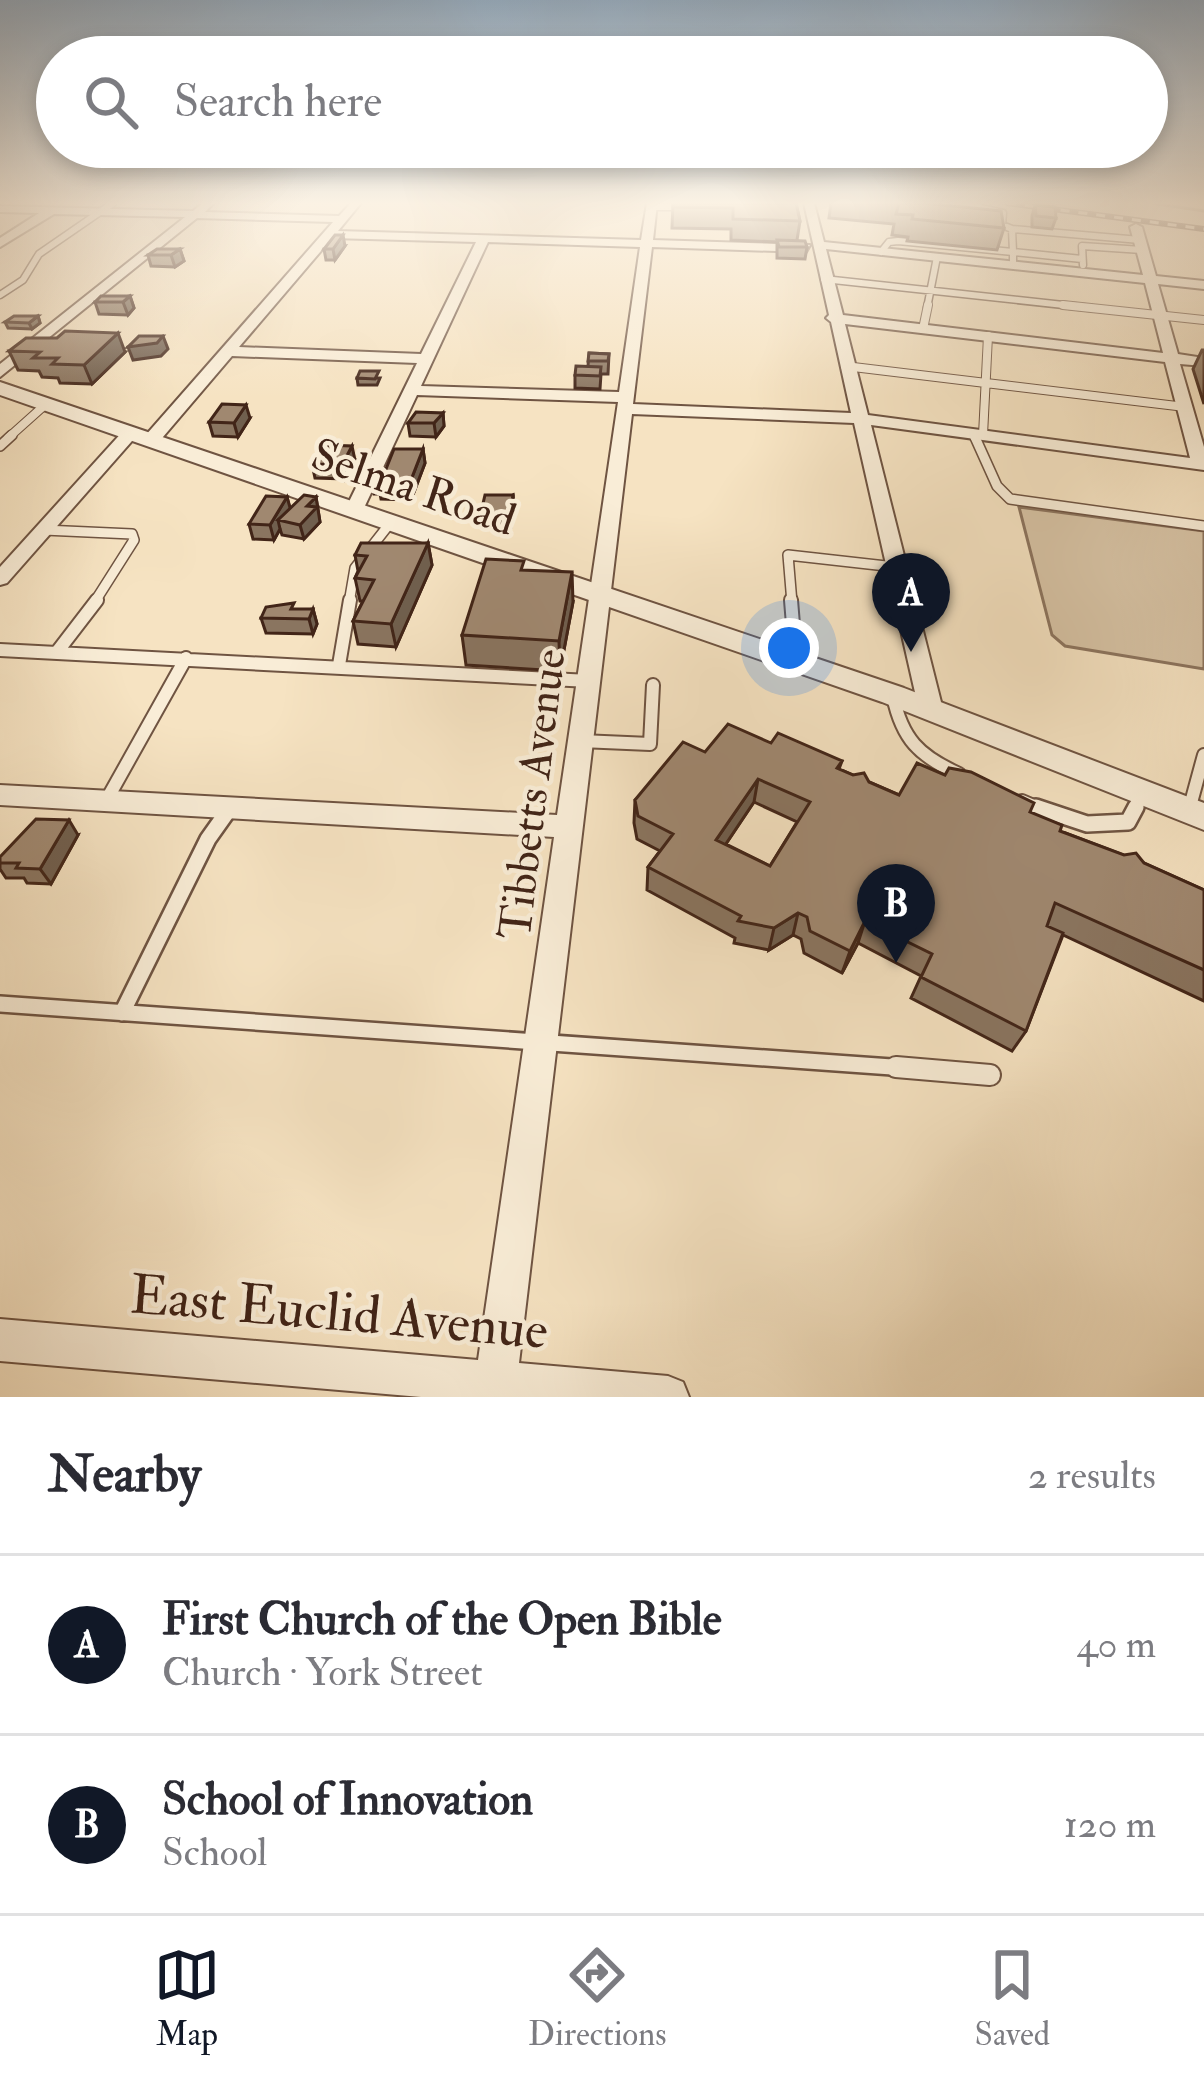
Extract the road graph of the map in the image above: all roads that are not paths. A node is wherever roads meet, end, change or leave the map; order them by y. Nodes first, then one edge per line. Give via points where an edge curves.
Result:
1 (30, 268) edge
2 (129, 268) edge
3 (299, 268) edge
4 (470, 268) edge
5 (644, 268) edge
6 (823, 268) edge
7 (935, 268) edge
8 (1094, 268) edge
9 (1147, 268) edge
10 (824, 279) junction
11 (1150, 279) junction
12 (1204, 285) edge
13 (930, 290) junction
14 (0, 295) edge
15 (1160, 315) junction
16 (833, 318) junction
17 (1204, 320) edge
18 (923, 328) junction
19 (988, 336) junction
20 (227, 351) junction
21 (1172, 358) junction
22 (426, 359) junction
23 (1204, 362) edge
24 (844, 365) junction
25 (0, 372) edge
26 (985, 382) junction
27 (0, 388) edge
28 (411, 390) junction
29 (625, 403) junction
30 (46, 404) junction
31 (1185, 407) junction
32 (857, 418) junction
33 (978, 435) junction
34 (141, 436) junction
35 (0, 446) edge
36 (1202, 465) edge
37 (354, 510) junction
38 (391, 522) junction
39 (1204, 526) edge
40 (44, 530) junction
41 (895, 567) junction
42 (0, 579) edge
43 (600, 594) junction
44 (0, 650) edge
45 (57, 652) junction
46 (186, 658) junction
47 (789, 659) junction
48 (338, 665) junction
49 (589, 681) junction
50 (652, 685) dead end
51 (892, 695) junction
52 (931, 710) junction
53 (581, 741) junction
54 (1204, 755) edge
55 (973, 780) edge
56 (1143, 793) junction
57 (0, 795) edge
58 (1015, 798) edge
59 (106, 800) junction
60 (1198, 802) edge
61 (231, 808) junction
62 (570, 826) junction
63 (0, 1004) edge
64 (122, 1012) junction
65 (542, 1039) junction
66 (990, 1075) dead end
67 (0, 1340) edge
68 (495, 1389) edge
69 (668, 1397) edge

1 - 14 lane
2 - 25 street
3 - 20 street
4 - 22 street
5 - 29 street, Tibbetts Avenue
6 - 10 street
7 - 13 lane
8 - 11 street
9 - 11 street
10 - 13 lane
10 - 16 street
11 - 12 street
11 - 15 street
13 - 15 lane
13 - 18 lane
15 - 17 lane
15 - 21 street
16 - 18 street
16 - 24 street
18 - 19 street
19 - 21 street
19 - 26 lane
20 - 22 street
20 - 34 street
21 - 23 street
21 - 31 street
22 - 28 street
24 - 26 lane
24 - 32 street
26 - 31 lane
26 - 33 lane
27 - 30 street, Selma Road
28 - 29 street
28 - 37 street
29 - 32 street
29 - 43 street, Tibbetts Avenue
30 - 34 street, Selma Road
30 - 35 lane
31 - 36 street
32 - 33 street
32 - 41 street
33 - 36 street
33 - 39 lane via 1010,499
34 - 37 street, Selma Road
34 - 40 street
37 - 38 street, Selma Road
38 - 43 street, Selma Road
38 - 48 lane via 356,568
40 - 42 street
40 - 45 lane via 134,536
41 - 47 lane via 788,555
41 - 52 street
43 - 47 street, Selma Road
43 - 49 street, Tibbetts Avenue
44 - 45 lane
45 - 46 lane
46 - 48 lane
46 - 59 lane
47 - 51 street, Selma Road
48 - 49 lane
49 - 53 street, Tibbetts Avenue
50 - 53 lane via 650,744
51 - 52 street, Selma Road
51 - 55 lane via 908,746
52 - 56 street, Selma Road
53 - 62 street, Tibbetts Avenue
54 - 60 lane
56 - 58 lane via 1128,822 1106,827 1079,825
56 - 60 street, Selma Road
57 - 59 street
59 - 61 street
61 - 62 street
61 - 64 lane
62 - 65 street, Tibbetts Avenue
63 - 64 lane
64 - 65 lane
65 - 66 lane
65 - 68 street, Tibbetts Avenue
67 - 68 street, East Euclid Avenue
68 - 69 street, East Euclid Avenue

